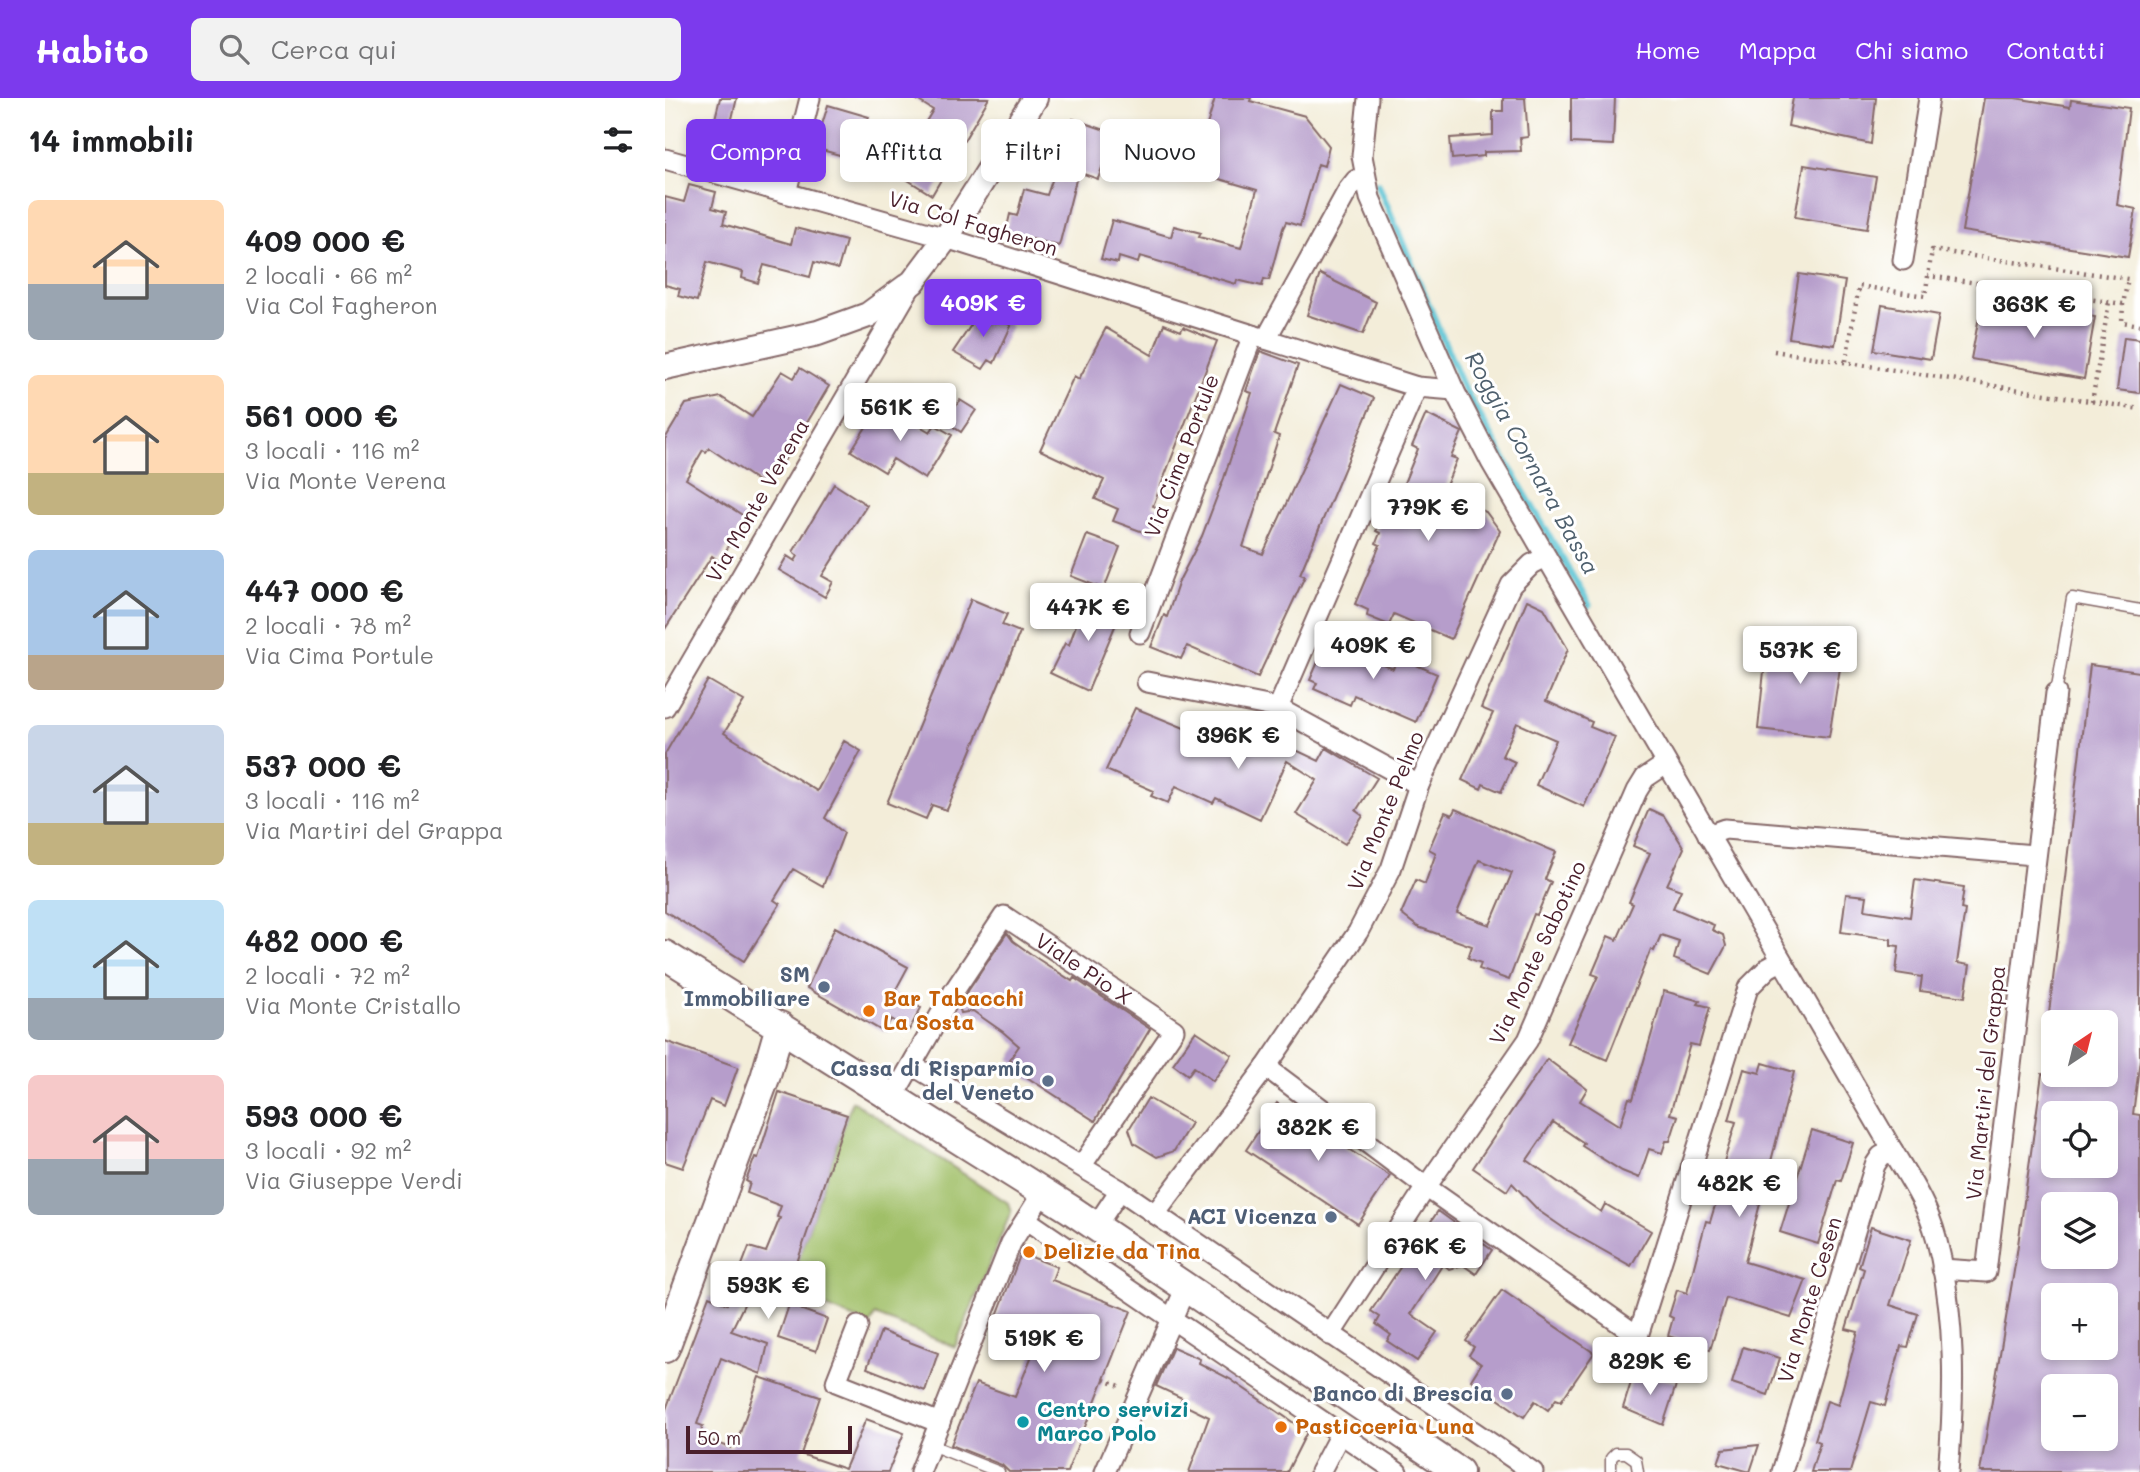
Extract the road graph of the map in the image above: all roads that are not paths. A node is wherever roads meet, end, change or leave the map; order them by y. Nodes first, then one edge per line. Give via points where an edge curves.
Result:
1 (810, 98) edge
2 (1035, 98) edge
3 (1368, 98) edge
4 (1929, 98) edge
5 (665, 159) edge
6 (1364, 177) junction
7 (786, 193) junction
8 (946, 238) junction
9 (1903, 260) dead end
10 (913, 282) junction
11 (1260, 337) junction
12 (665, 367) edge
13 (1416, 387) junction
14 (1454, 390) junction
15 (1546, 557) junction
16 (2140, 610) edge
17 (1140, 633) dead end
18 (1147, 682) dead end
19 (2056, 693) joint
20 (665, 707) edge
21 (1278, 708) junction
22 (1665, 764) junction
23 (1419, 785) junction
24 (1708, 835) junction
25 (2034, 855) junction
26 (665, 955) edge
27 (1781, 961) junction
28 (780, 1026) junction
29 (912, 1065) junction
30 (1266, 1067) junction
31 (893, 1097) junction
32 (1893, 1151) junction
33 (1082, 1165) junction
34 (1426, 1187) junction
35 (1120, 1190) junction
36 (1039, 1196) junction
37 (1070, 1209) junction
38 (1155, 1214) junction
39 (1028, 1221) junction
40 (1096, 1226) junction
41 (1011, 1243) junction
42 (1066, 1248) junction
43 (1942, 1269) junction
44 (1186, 1287) junction
45 (1171, 1319) junction
46 (858, 1326) dead end
47 (1330, 1335) junction
48 (665, 1348) edge
49 (940, 1423) junction
50 (1340, 1434) junction
51 (931, 1445) junction
52 (1511, 1466) edge
53 (920, 1472) edge
54 (999, 1472) edge
55 (1105, 1472) edge
56 (1320, 1472) edge
57 (1397, 1472) edge
58 (1459, 1472) edge
59 (1533, 1472) edge
60 (1611, 1472) edge
61 (1639, 1472) edge
62 (1782, 1472) edge
63 (1948, 1472) edge

1 - 7 street
2 - 8 street
3 - 6 street
4 - 9 street
5 - 7 street, Via Col Fagheron
6 - 11 street via 1348,190
6 - 14 street
7 - 8 street, Via Col Fagheron
8 - 10 street
8 - 11 street, Via Col Fagheron
10 - 12 street via 867,314 818,332
10 - 20 street, Via Monte Verena
11 - 13 street, Via Col Fagheron
11 - 17 street, Via Cima Portule
13 - 14 street, Via Col Fagheron
13 - 21 street
14 - 15 street
15 - 22 street
15 - 23 street, Via Monte Pelmo via 1511,585
16 - 19 lane, Via Martiri del Grappa via 2072,598
18 - 21 street
19 - 25 street, Via Martiri del Grappa
21 - 23 street
22 - 24 street
22 - 34 street, Via Monte Sabotino via 1637,791 1528,1040
23 - 30 street, Via Monte Pelmo via 1391,869 1358,932
24 - 25 street via 1725,829
24 - 27 street
25 - 43 street, Via Martiri del Grappa via 1986,1272
26 - 28 main road
27 - 32 street
27 - 34 street via 1748,988 1638,1336
28 - 31 main road
28 - 48 main road
29 - 31 street, Viale Pio X
29 - 33 street
29 - 33 street, Viale Pio X via 1004,916 1174,1030
30 - 34 street
30 - 38 street, Via Monte Pelmo
31 - 36 main road
32 - 43 street via 1931,1223
32 - 62 street, Via Monte Cesen via 1875,1165
33 - 35 street
34 - 47 street, Via Monte Sabotino
35 - 38 street
35 - 40 street
36 - 37 main road
36 - 39 street
36 - 41 street
37 - 40 main road
37 - 42 street
38 - 47 street
39 - 41 street
39 - 42 street
40 - 44 main road
41 - 49 street
42 - 45 street
43 - 63 street via 1953,1363
44 - 45 street
44 - 58 main road
45 - 50 street
45 - 55 street
46 - 49 street via 836,1382
47 - 52 street
49 - 51 street
50 - 56 street
50 - 57 street
51 - 53 street
51 - 54 lane
52 - 59 street
60 - 61 lane via 1611,1458 1626,1453 1636,1460

